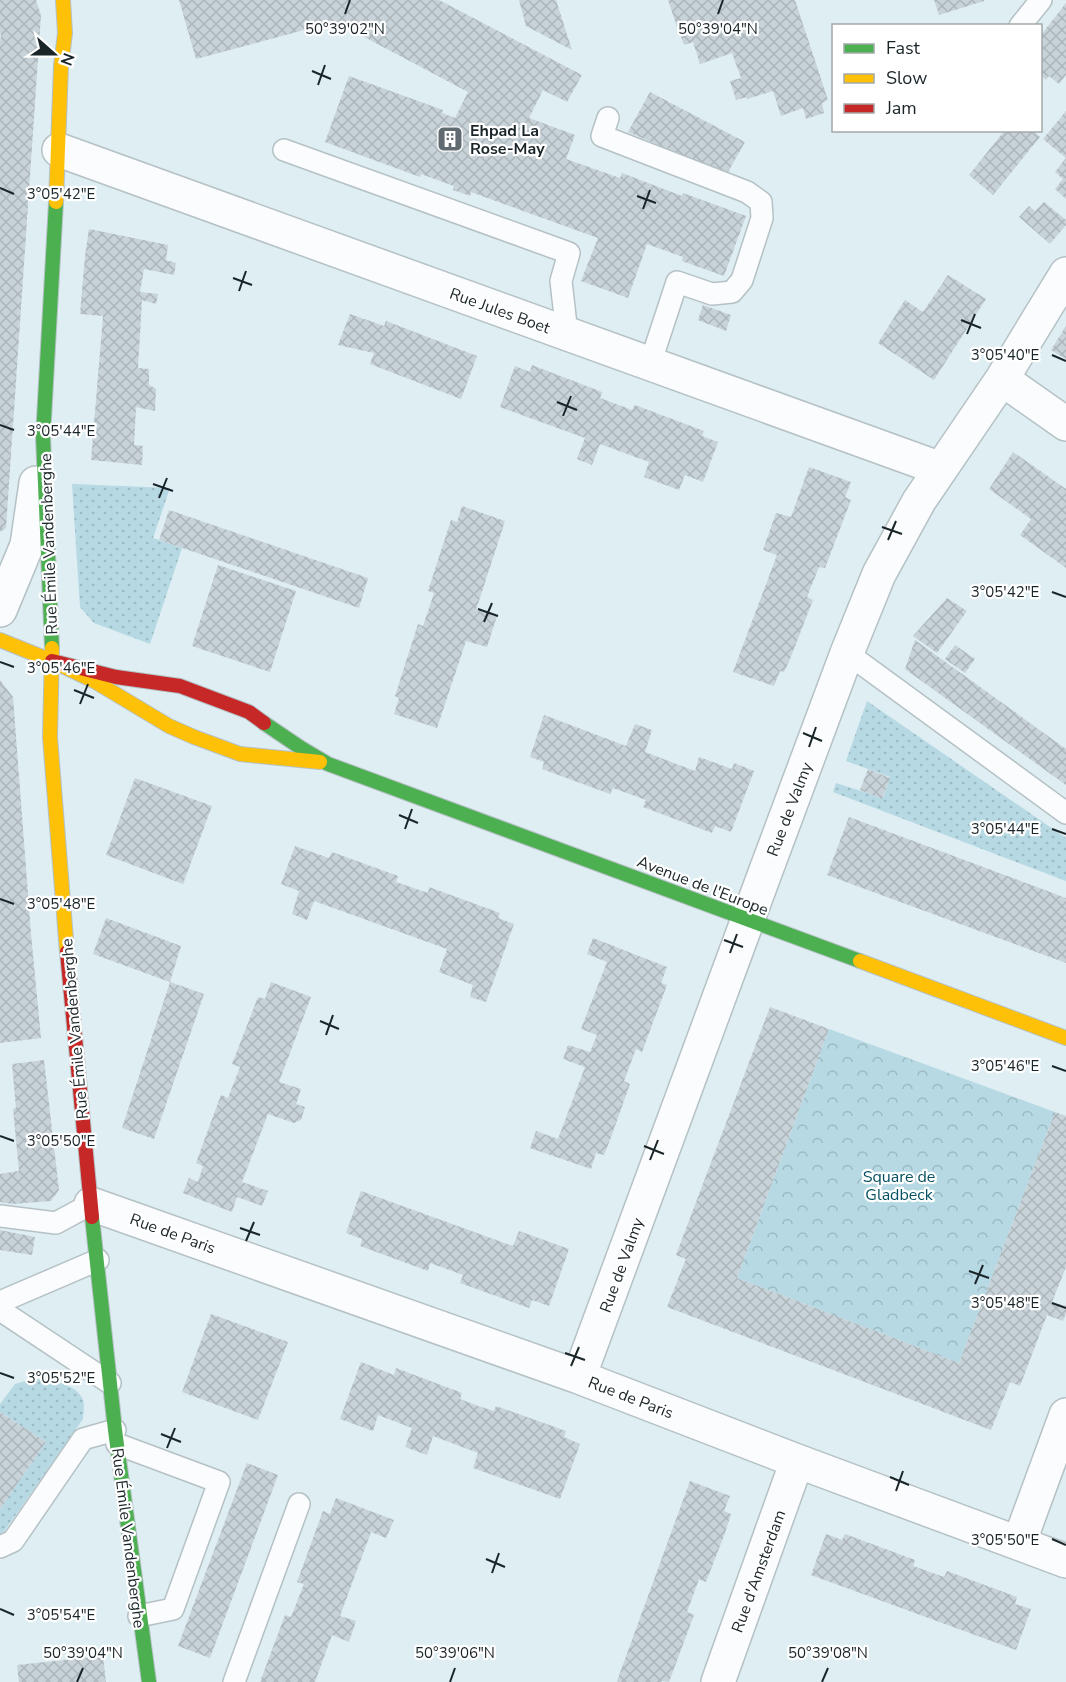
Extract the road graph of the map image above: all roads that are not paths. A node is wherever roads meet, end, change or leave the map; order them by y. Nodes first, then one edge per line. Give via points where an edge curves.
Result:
1 (63, 0) edge
2 (1041, 0) edge
3 (1022, 24) edge
4 (608, 118) dead end
5 (59, 150) junction
6 (284, 150) dead end
7 (1066, 274) edge
8 (567, 334) junction
9 (650, 364) junction
10 (1002, 379) junction
11 (1066, 424) edge
12 (43, 437) junction
13 (941, 469) junction
14 (0, 610) edge
15 (0, 640) edge
16 (847, 653) junction
17 (52, 661) junction
18 (328, 764) junction
19 (1066, 813) edge
20 (748, 920) junction
21 (1066, 1038) edge
22 (91, 1204) junction
23 (0, 1216) edge
24 (98, 1260) junction
25 (0, 1302) edge
26 (0, 1310) edge
27 (579, 1377) junction
28 (110, 1383) junction
29 (1066, 1415) edge
30 (116, 1437) junction
31 (797, 1461) junction
32 (299, 1504) dead end
33 (1019, 1543) junction
34 (0, 1547) edge
35 (1066, 1561) edge
36 (139, 1616) junction
37 (148, 1682) edge
38 (234, 1682) edge
39 (718, 1682) edge

1 - 5 street, Rue Émile Vandenberghe
2 - 3 lane
4 - 9 lane via 602,136 747,192 761,202 762,218 742,280 732,292 712,294 677,282
5 - 8 street, Rue Jules Boet
5 - 12 street, Rue Émile Vandenberghe
6 - 8 lane via 569,253 561,281
7 - 10 street, Rue de Valmy
8 - 9 street, Rue Jules Boet
9 - 13 street, Rue Jules Boet
10 - 11 street
10 - 13 street, Rue de Valmy
12 - 14 street, Rue Émile Vandenberghe via 27,545
12 - 17 street, Rue Émile Vandenberghe
13 - 16 street, Rue de Valmy via 889,555
15 - 17 street
16 - 19 lane
16 - 20 street, Rue de Valmy
17 - 18 street, Avenue de l'Europe via 200,692 249,712
17 - 18 street, Avenue de l'Europe via 108,687 169,726 194,737 240,754
17 - 22 street, Rue Émile Vandenberghe via 50,737
18 - 20 street, Avenue de l'Europe
20 - 21 street, Avenue de l'Europe
20 - 27 street, Rue de Valmy
22 - 23 lane via 56,1223
22 - 24 street, Rue Émile Vandenberghe
22 - 27 street, Rue de Paris
24 - 25 lane
24 - 28 street, Rue Émile Vandenberghe
26 - 28 lane
27 - 31 street, Rue de Paris
28 - 30 street, Rue Émile Vandenberghe
29 - 33 street
30 - 34 lane, Rue Émile Vandenberghe via 83,1439 14,1541
30 - 36 street, Rue Émile Vandenberghe
30 - 36 lane via 219,1482 173,1609
31 - 33 street, Rue de Paris
31 - 39 street, Rue d'Amsterdam
32 - 38 lane
33 - 35 street, Rue de Paris
36 - 37 street, Rue Émile Vandenberghe

